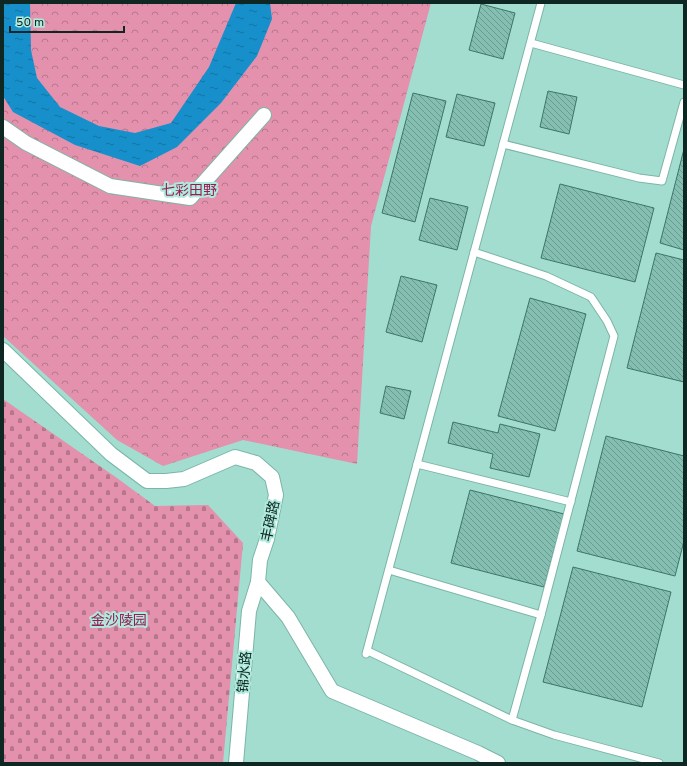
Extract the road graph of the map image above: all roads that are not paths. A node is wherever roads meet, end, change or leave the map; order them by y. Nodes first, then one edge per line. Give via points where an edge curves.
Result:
1 (542, 3) edge
2 (531, 43) junction
3 (684, 85) edge
4 (684, 102) edge
5 (264, 115) dead end
6 (3, 127) edge
7 (503, 144) junction
8 (474, 252) junction
9 (3, 350) edge
10 (417, 464) junction
11 (571, 502) junction
12 (389, 570) junction
13 (258, 582) junction
14 (541, 615) junction
15 (512, 720) junction
16 (236, 763) edge
17 (498, 763) edge
18 (659, 763) edge

1 - 2 lane
2 - 3 lane
2 - 7 lane
4 - 7 lane via 662,181 639,178
5 - 6 street via 190,198 110,186 26,143
7 - 8 lane
8 - 10 lane
8 - 11 lane via 546,276 591,297 614,336
9 - 13 street, 丰碑路 via 111,454 147,481 184,479 235,457 256,463 272,477 276,495 260,560
10 - 11 lane
10 - 12 lane
11 - 14 lane
12 - 14 lane
12 - 15 lane via 366,654 368,651
13 - 16 street, 锦水路 via 249,611
13 - 17 street via 288,617 332,691
14 - 15 lane
15 - 18 lane via 554,735

